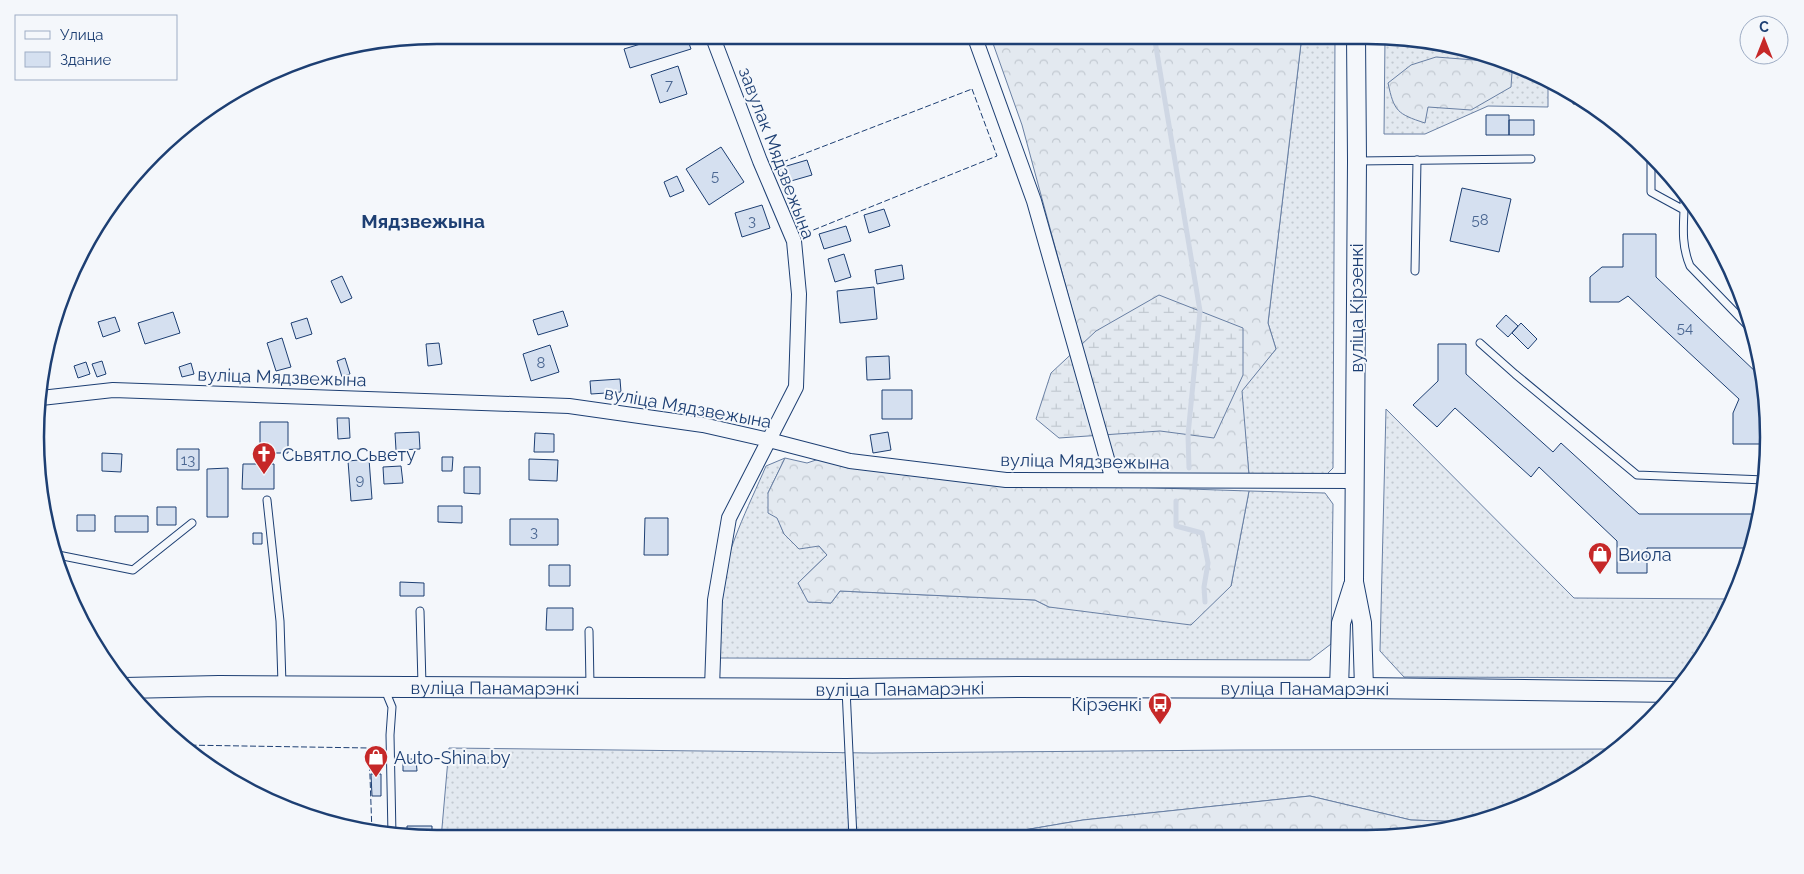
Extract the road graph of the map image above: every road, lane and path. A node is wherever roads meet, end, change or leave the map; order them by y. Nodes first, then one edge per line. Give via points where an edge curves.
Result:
1 (715, 44) edge
2 (977, 44) edge
3 (1356, 44) edge
4 (1531, 158) dead end
5 (1417, 160) junction
6 (1357, 161) junction
7 (1651, 165) edge
8 (1684, 205) edge
9 (1684, 210) junction
10 (1415, 271) dead end
11 (1742, 319) edge
12 (1480, 343) dead end
13 (46, 398) edge
14 (769, 440) junction
15 (1113, 480) junction
16 (1758, 480) edge
17 (1355, 481) junction
18 (267, 500) dead end
19 (192, 523) dead end
20 (63, 556) edge
21 (1354, 582) junction
22 (420, 611) dead end
23 (589, 631) dead end
24 (282, 686) junction
25 (384, 687) junction
26 (134, 688) edge
27 (422, 688) junction
28 (590, 688) junction
29 (712, 688) junction
30 (1339, 688) junction
31 (1364, 688) junction
32 (846, 689) junction
33 (1666, 692) edge
34 (392, 827) edge
35 (854, 830) edge

1 - 14 street, завулак Мядзвежына via 794,241 799,294 796,387
2 - 15 street via 1034,201
3 - 6 street, вуліца Кірэенкі
4 - 5 lane
5 - 6 lane
5 - 10 lane
6 - 17 street, вуліца Кірэенкі
7 - 9 lane via 1651,192
8 - 9 lane
9 - 11 lane via 1682,239 1690,266
12 - 16 lane via 1637,475
13 - 14 street, вуліца Мядзвежына via 113,390 569,406 703,425
14 - 15 street, вуліца Мядзвежына via 850,461 1006,480
14 - 29 street, завулак Мядзвежына via 729,518 715,600
15 - 17 street, вуліца Мядзвежына
17 - 21 street, вуліца Кірэенкі
18 - 24 lane via 280,621
19 - 20 lane via 133,570
21 - 30 street, вуліца Кірэенкі via 1341,623
21 - 31 street, вуліца Кірэенкі via 1362,623
22 - 27 lane
23 - 28 lane
24 - 25 main road, вуліца Панамарэнкі
24 - 26 main road, вуліца Панамарэнкі
25 - 27 main road, вуліца Панамарэнкі
25 - 34 lane via 392,707
27 - 28 main road, вуліца Панамарэнкі
28 - 29 main road, вуліца Панамарэнкі
29 - 32 main road, вуліца Панамарэнкі
30 - 31 main road, вуліца Панамарэнкі
30 - 32 main road, вуліца Панамарэнкі
31 - 33 main road, вуліца Панамарэнкі
32 - 35 lane

